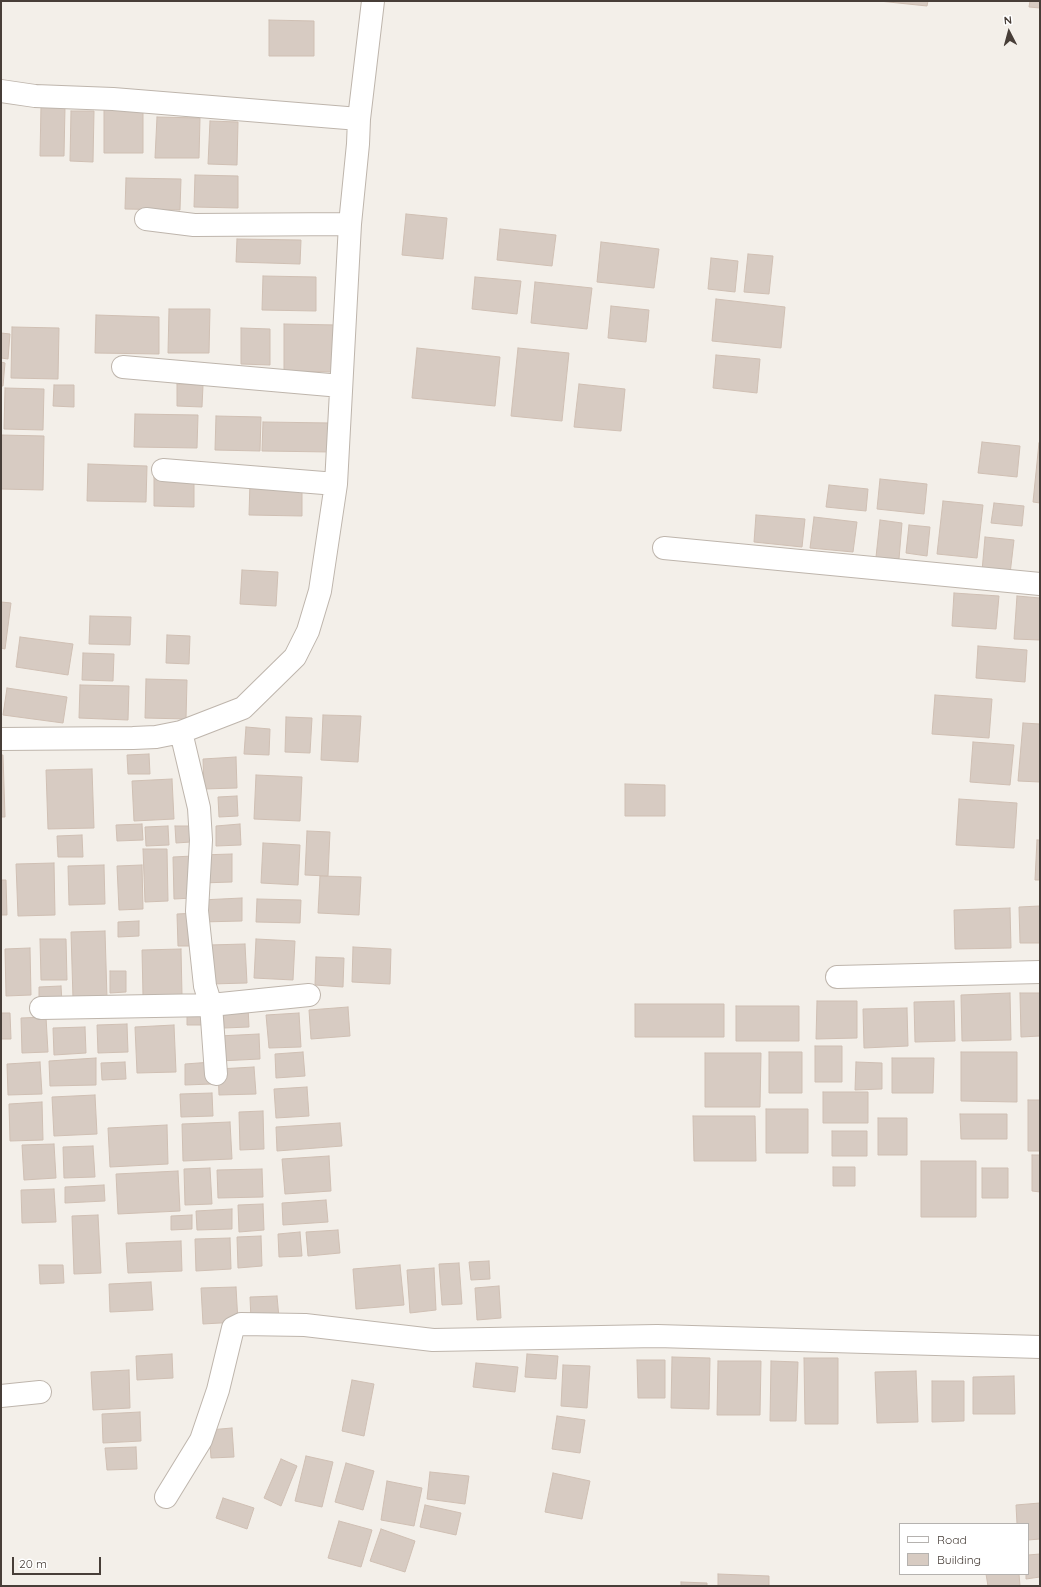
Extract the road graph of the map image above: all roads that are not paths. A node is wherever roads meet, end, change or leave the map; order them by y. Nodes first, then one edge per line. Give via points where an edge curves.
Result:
1 (373, 1) edge
2 (1, 91) edge
3 (358, 119) junction
4 (146, 219) dead end
5 (350, 224) junction
6 (123, 367) dead end
7 (341, 386) junction
8 (163, 470) dead end
9 (336, 484) junction
10 (664, 548) dead end
11 (1040, 584) edge
12 (181, 732) junction
13 (1, 739) edge
14 (1040, 972) edge
15 (837, 977) dead end
16 (309, 995) dead end
17 (211, 1005) junction
18 (41, 1008) dead end
19 (216, 1074) dead end
20 (1040, 1347) edge
21 (40, 1392) dead end
22 (1, 1396) edge
23 (166, 1497) dead end

1 - 3 street
2 - 3 street via 35,96 113,99
3 - 5 street
4 - 5 street via 194,225
5 - 7 street
6 - 7 street
7 - 9 street
8 - 9 street
9 - 12 street via 320,591 308,631 295,657 243,708
10 - 11 street
12 - 13 street via 133,738
12 - 17 street via 199,808 201,840 197,911 205,986
14 - 15 street
16 - 17 street
17 - 18 street
17 - 19 street
20 - 23 street via 657,1336 433,1340 305,1324 241,1324 233,1328 218,1390 201,1440
21 - 22 street

